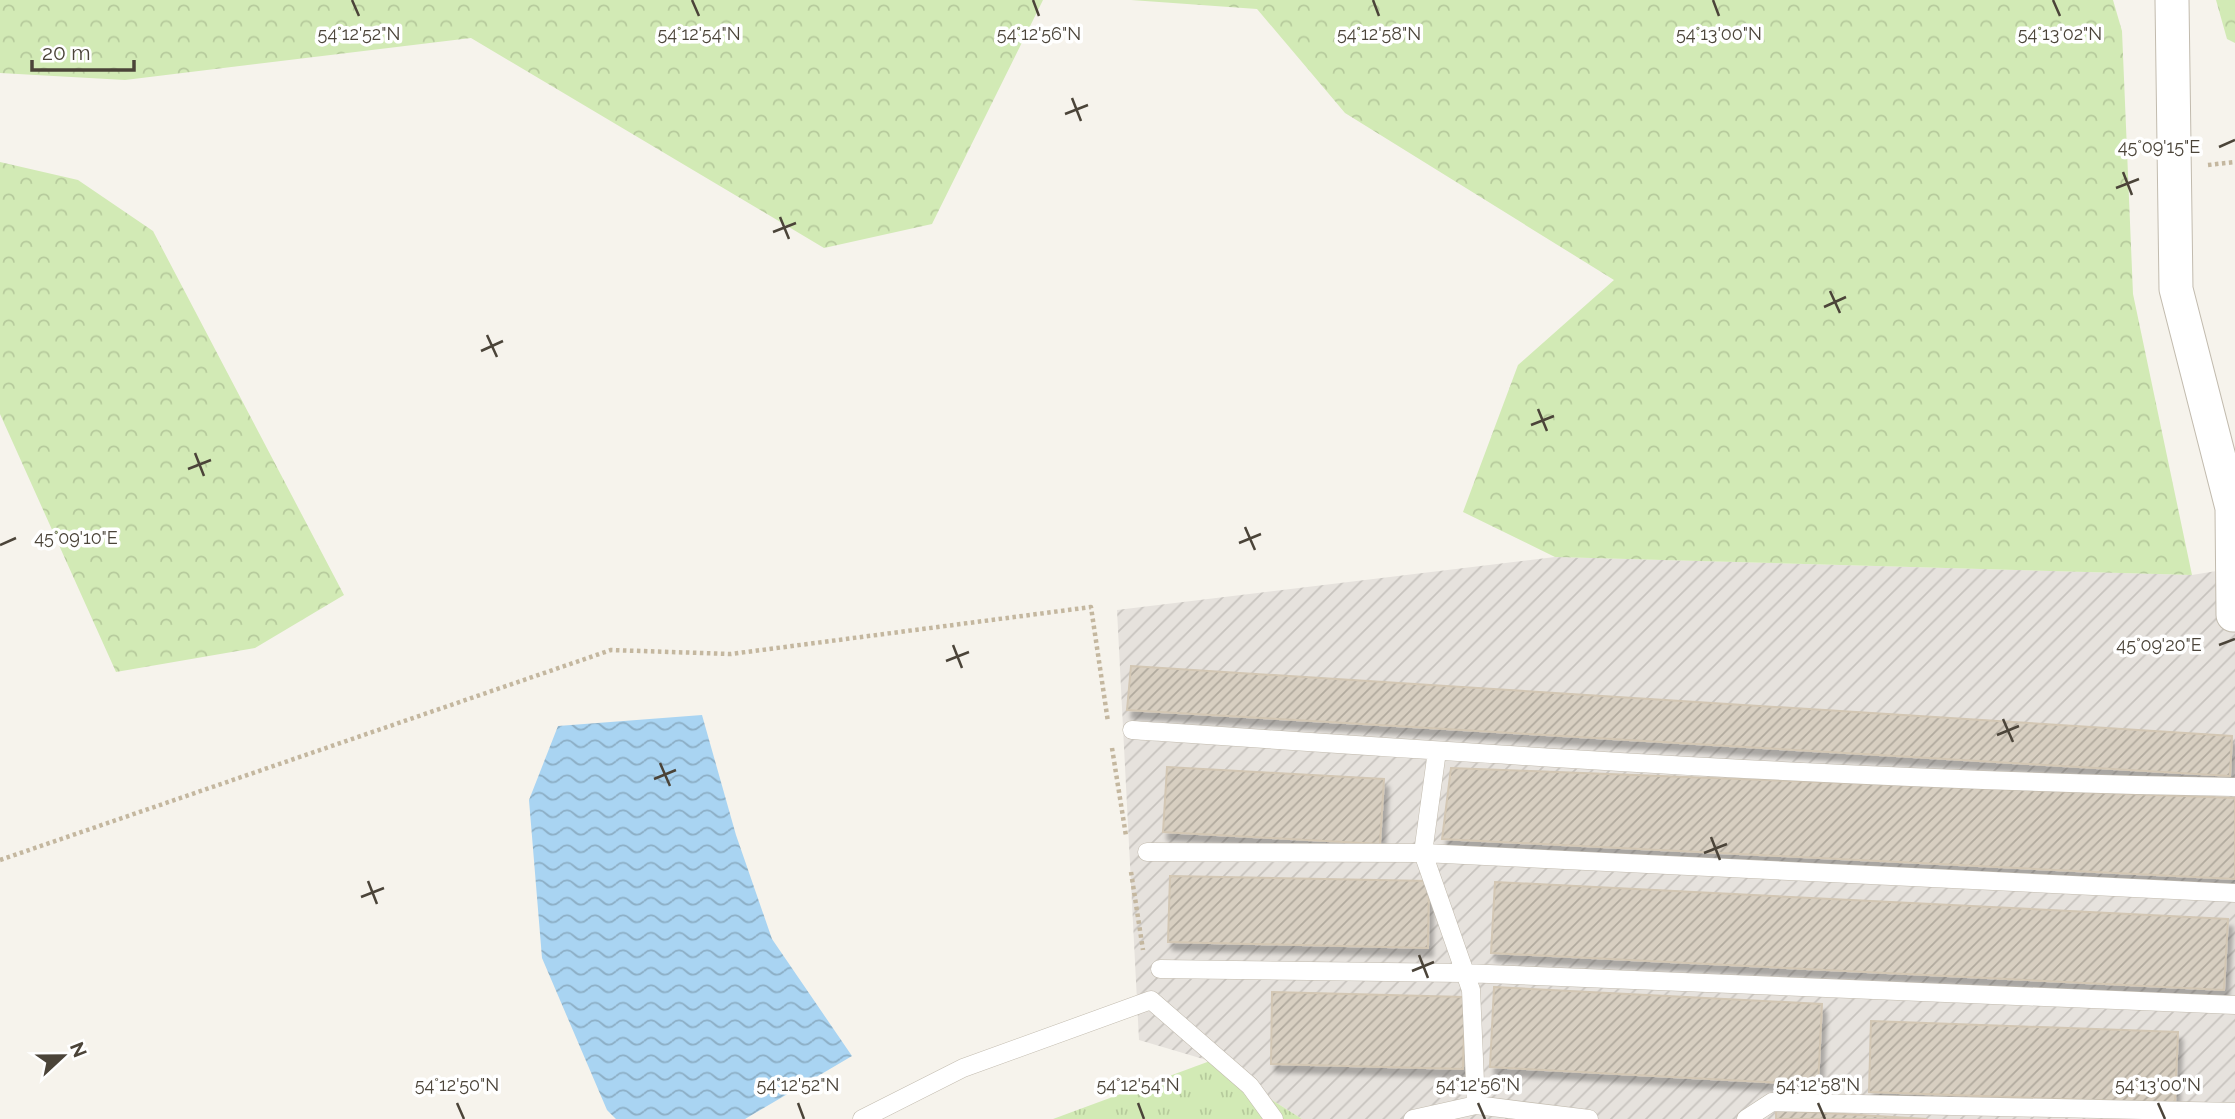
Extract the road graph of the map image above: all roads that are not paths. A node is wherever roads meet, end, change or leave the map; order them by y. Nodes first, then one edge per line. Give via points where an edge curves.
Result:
1 (2172, 0) edge
2 (2234, 621) edge
3 (1132, 730) dead end
4 (1437, 751) junction
5 (2235, 787) edge
6 (1147, 852) dead end
7 (1423, 853) junction
8 (2235, 893) edge
9 (1160, 969) dead end
10 (1464, 973) junction
11 (2235, 1005) edge
12 (1476, 1105) junction
13 (2235, 1112) edge
14 (862, 1119) edge
15 (1274, 1119) edge
16 (1413, 1119) edge
17 (1589, 1119) edge
18 (1746, 1119) edge

1 - 2 street via 2176,289 2232,508
3 - 4 lane
4 - 5 lane via 2043,784
4 - 7 lane
6 - 7 lane
7 - 8 lane
7 - 10 lane
9 - 10 lane
10 - 11 lane
10 - 12 lane via 1471,990
12 - 16 lane
12 - 17 lane
13 - 18 lane via 1773,1102
14 - 15 lane via 963,1068 1151,999 1250,1086

